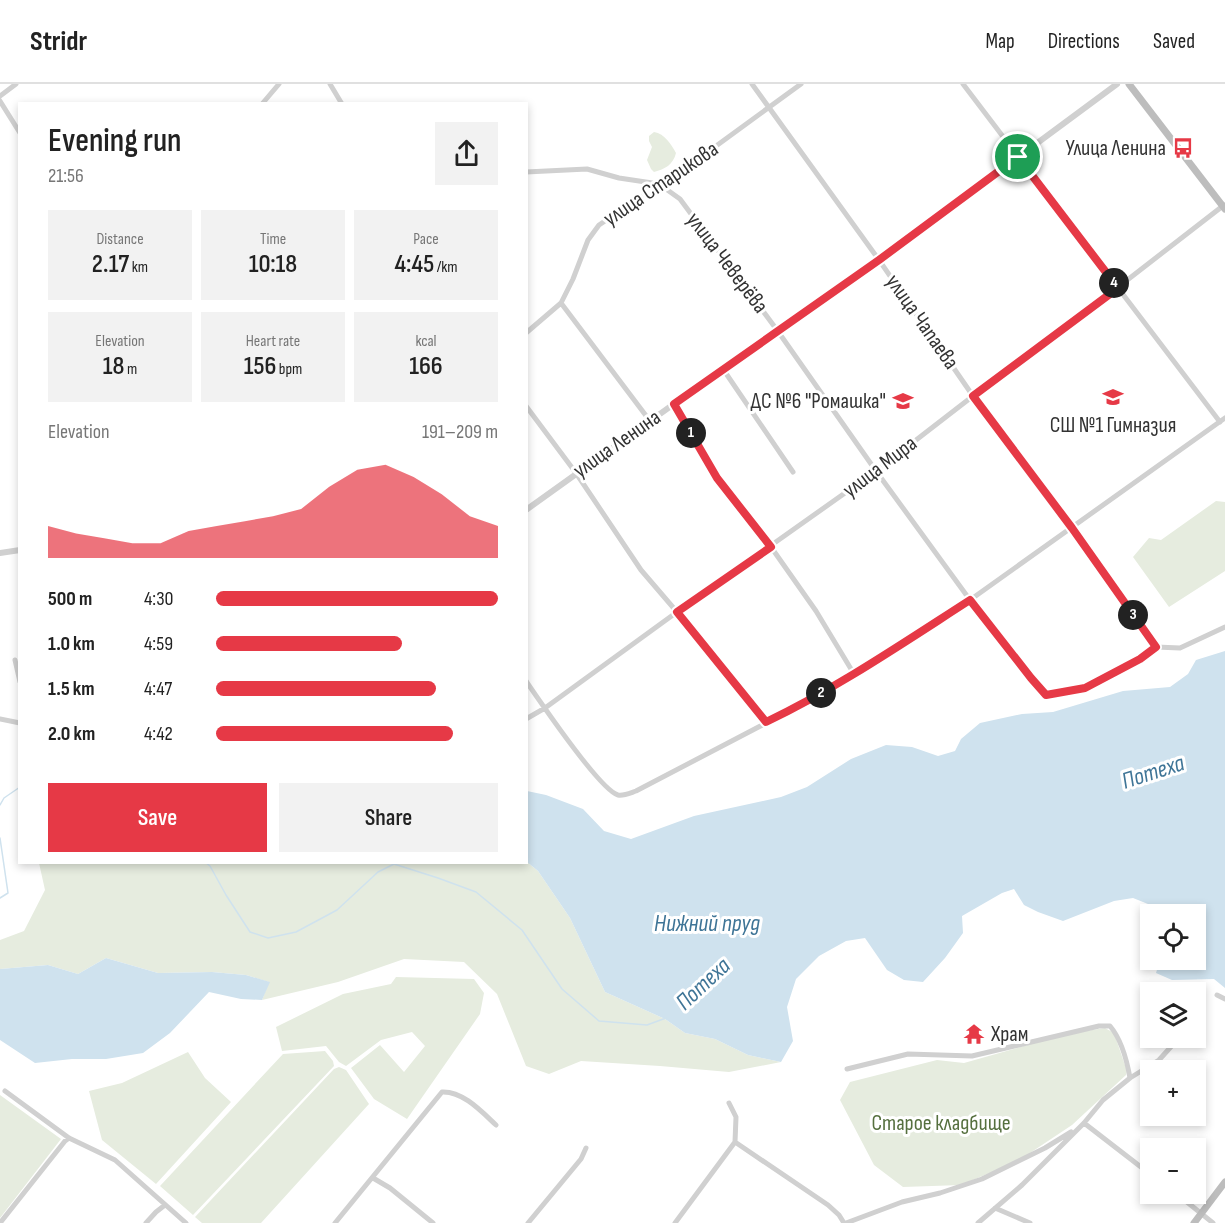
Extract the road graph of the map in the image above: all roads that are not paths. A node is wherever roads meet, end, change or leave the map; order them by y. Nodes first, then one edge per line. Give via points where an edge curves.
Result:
1 (16, 84) edge
2 (279, 84) edge
3 (330, 84) edge
4 (752, 84) edge
5 (801, 84) edge
6 (963, 84) edge
7 (1117, 84) edge
8 (1129, 84) edge
9 (0, 96) edge
10 (0, 101) edge
11 (264, 102) edge
12 (341, 102) edge
13 (770, 108) junction
14 (18, 130) edge
15 (1018, 157) junction
16 (528, 172) edge
17 (660, 184) junction
18 (1224, 206) edge
19 (879, 260) junction
20 (1118, 288) junction
21 (561, 303) junction
22 (777, 330) junction
23 (528, 331) edge
24 (723, 369) junction
25 (973, 396) junction
26 (674, 404) junction
27 (528, 409) edge
28 (1222, 420) edge
29 (650, 421) junction
30 (876, 471) junction
31 (793, 472) dead end
32 (576, 473) junction
33 (528, 509) edge
34 (1072, 528) junction
35 (771, 547) junction
36 (18, 550) edge
37 (0, 553) edge
38 (970, 600) junction
39 (677, 612) junction
40 (1225, 627) edge
41 (1156, 647) junction
42 (15, 660) dead end
43 (18, 673) edge
44 (854, 674) junction
45 (528, 684) edge
46 (544, 708) junction
47 (528, 718) edge
48 (0, 720) edge
49 (766, 722) junction
50 (18, 723) edge
51 (1217, 995) dead end
52 (1225, 999) edge
53 (1170, 1048) edge
54 (848, 1069) dead end
55 (1130, 1078) junction
56 (6, 1091) dead end
57 (729, 1103) dead end
58 (1084, 1123) junction
59 (496, 1125) dead end
60 (1076, 1130) junction
61 (69, 1138) junction
62 (735, 1142) junction
63 (586, 1148) dead end
64 (1140, 1166) edge
65 (373, 1178) junction
66 (1225, 1182) edge
67 (1190, 1204) edge
68 (165, 1205) junction
69 (995, 1209) junction
70 (1202, 1213) junction
71 (0, 1223) edge
72 (146, 1223) edge
73 (186, 1223) edge
74 (335, 1223) edge
75 (433, 1223) edge
76 (528, 1223) edge
77 (675, 1223) edge
78 (845, 1223) edge
79 (978, 1223) edge
80 (1030, 1223) edge
81 (1194, 1223) edge
82 (1213, 1223) edge

1 - 9 street
2 - 11 street
3 - 12 street
4 - 13 street, улица Чапаева
5 - 13 street, улица Старикова
6 - 15 street
7 - 15 street, улица Ленина
8 - 18 main road
10 - 14 street
13 - 17 street, улица Старикова
13 - 19 street, улица Чапаева
15 - 19 street, улица Ленина
15 - 20 street
16 - 17 street via 586,169
17 - 21 street, улица Старикова via 599,225 588,240
17 - 22 street, улица Чеверёва via 680,199
18 - 20 street, улица Мира
19 - 22 street, улица Ленина
19 - 25 street, улица Чапаева
20 - 25 street, улица Мира
20 - 28 street
21 - 23 street, улица Старикова
21 - 29 street
22 - 24 street, улица Ленина
22 - 30 street, улица Чеверёва
24 - 26 street, улица Ленина
24 - 31 street
25 - 30 street, улица Мира
25 - 34 street, улица Чапаева
26 - 29 street, улица Ленина
26 - 35 street via 717,478
27 - 32 street
28 - 34 street
29 - 32 street, улица Ленина
30 - 35 street, улица Мира
30 - 38 street, улица Чеверёва
32 - 33 street, улица Ленина
32 - 39 street via 641,570
34 - 38 street
34 - 41 street, улица Чапаева
35 - 39 street, улица Мира
35 - 44 street
36 - 37 street
38 - 41 street, улица Чеверёва via 1046,695 1085,688
38 - 44 street
39 - 46 street, улица Мира
39 - 49 street
40 - 41 street via 1180,648
42 - 43 street
44 - 49 street
45 - 46 street
46 - 47 street, улица Мира
46 - 49 street via 591,770 618,795 636,791
48 - 50 street
51 - 52 street
53 - 55 street
54 - 55 street via 908,1054 972,1056 1110,1026
55 - 58 street via 1103,1100
56 - 61 street
57 - 62 street via 736,1117
58 - 60 street
58 - 64 street
59 - 65 street via 457,1094 442,1092
60 - 69 street
60 - 78 street via 982,1179
61 - 68 street via 115,1160
61 - 71 street
62 - 77 street
62 - 78 street via 828,1205
63 - 76 street
65 - 74 street
65 - 75 street
66 - 70 main road
67 - 70 street
68 - 72 street
68 - 73 street
69 - 79 street
69 - 80 street
70 - 81 main road
70 - 82 street

